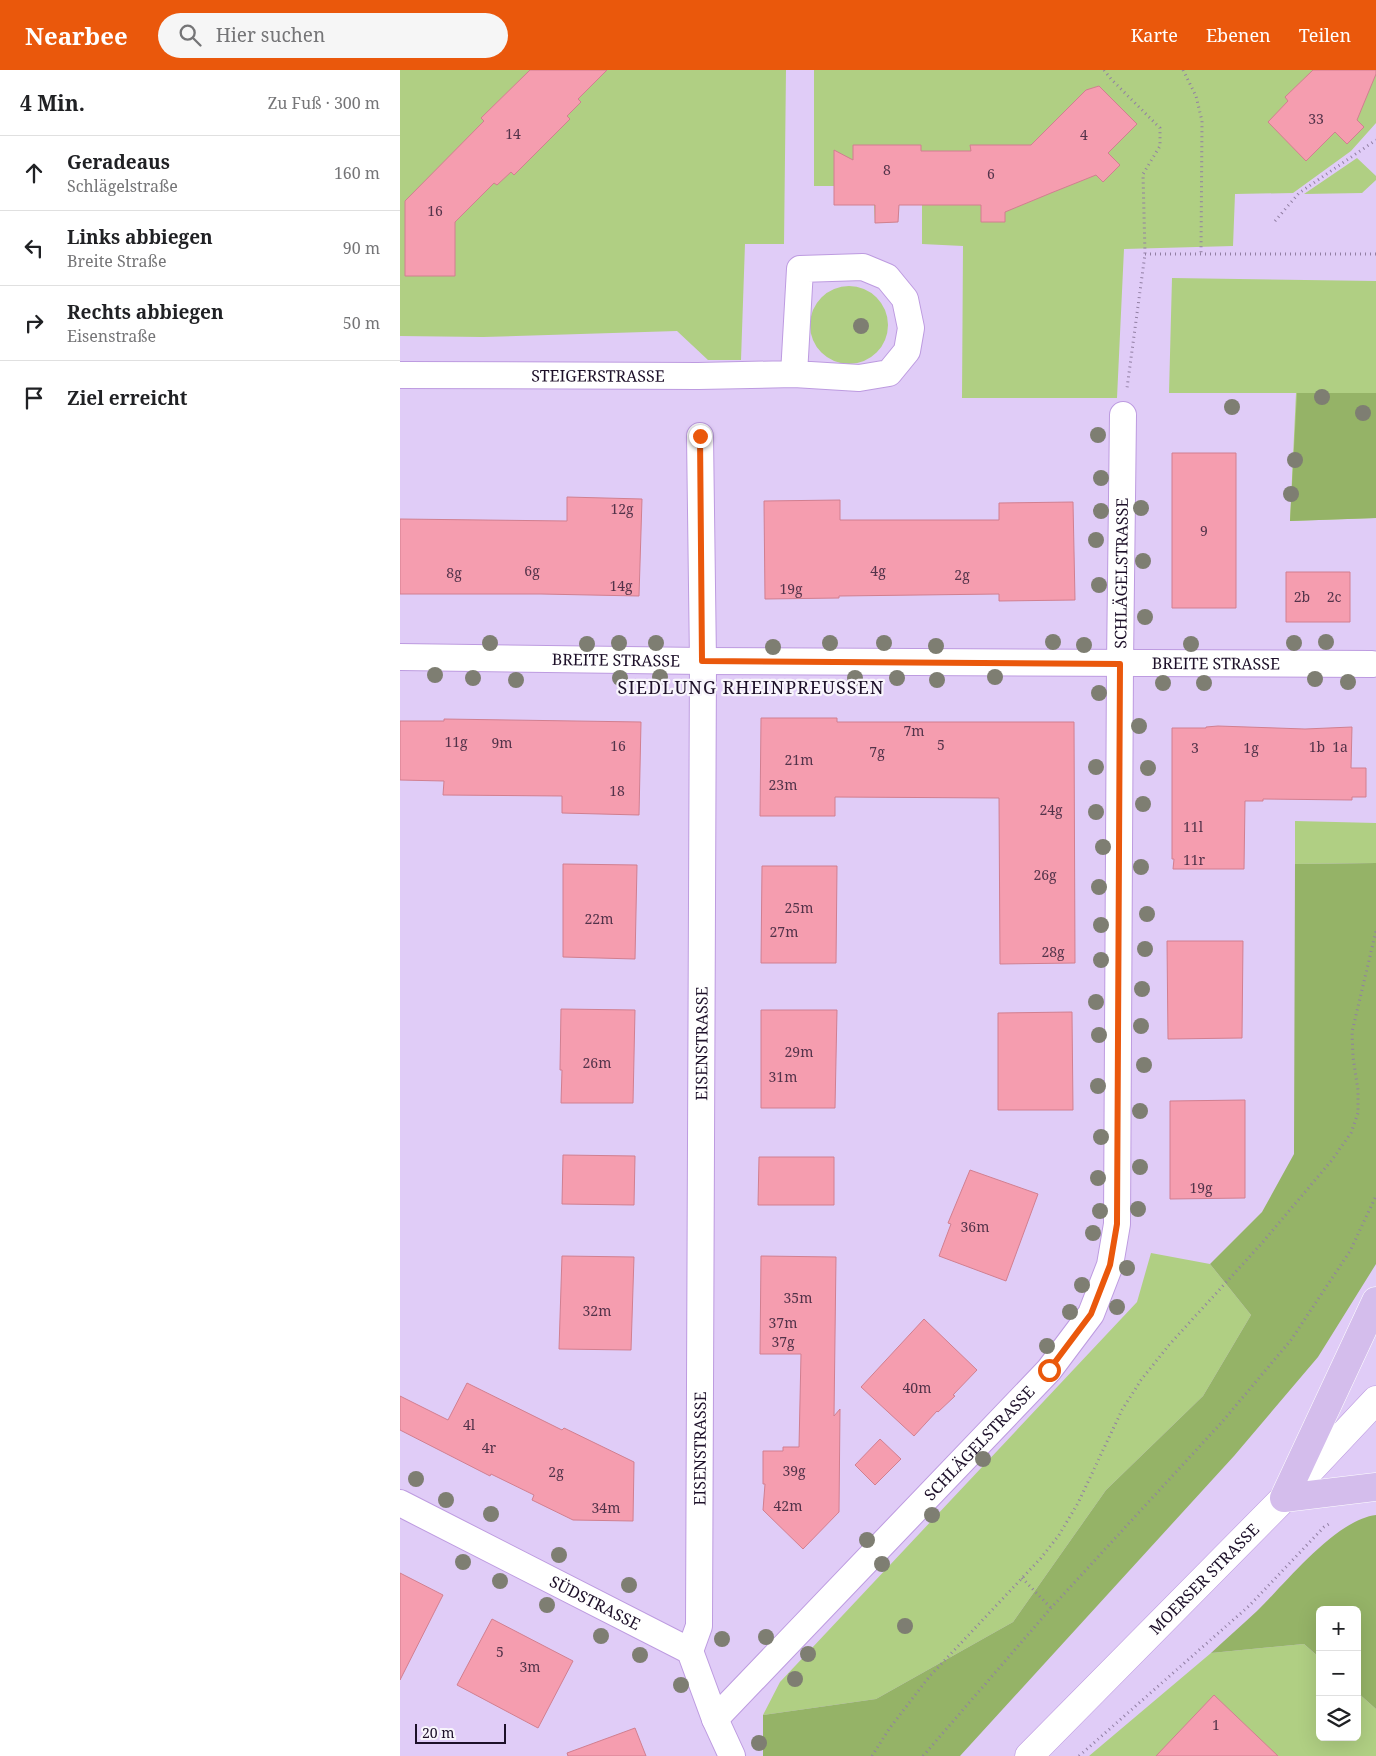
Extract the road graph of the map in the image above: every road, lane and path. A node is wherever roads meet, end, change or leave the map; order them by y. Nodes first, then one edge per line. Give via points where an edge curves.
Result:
1 (1104, 70) edge
2 (1182, 70) edge
3 (1376, 140) edge
4 (1275, 221) dead end
5 (1201, 253) junction
6 (1145, 254) junction
7 (1376, 254) edge
8 (794, 374) junction
9 (400, 375) edge
10 (1123, 415) joint
11 (700, 436) dead end
12 (400, 657) edge
13 (702, 661) junction
14 (1120, 664) junction
15 (1372, 664) dead end
16 (1376, 931) edge
17 (1376, 1196) edge
18 (1376, 1301) edge
19 (1376, 1400) edge
20 (1376, 1487) edge
21 (1284, 1498) junction
22 (400, 1503) edge
23 (1332, 1522) dead end
24 (1022, 1578) junction
25 (1051, 1608) junction
26 (690, 1651) junction
27 (715, 1719) junction
28 (732, 1756) edge
29 (872, 1756) edge
30 (923, 1756) edge
31 (1029, 1756) edge
32 (1079, 1756) edge

1 - 6 path via 1160,128 1160,146 1143,174
2 - 5 path via 1196,96 1202,121
3 - 4 path via 1299,193
5 - 6 path
5 - 7 path
6 - 10 path
8 - 8 street, STEIGERSTRASSE via 859,378 889,373 907,351 911,328 905,299 887,277 864,268 800,268
8 - 9 street, STEIGERSTRASSE
10 - 14 street, SCHLÄGELSTRASSE
11 - 13 street, EISENSTRASSE
12 - 13 street, BREITE STRASSE
13 - 14 street, BREITE STRASSE
13 - 26 street, EISENSTRASSE via 698,1626
14 - 15 street, BREITE STRASSE
14 - 27 street, SCHLÄGELSTRASSE via 1117,1224 1110,1265 1091,1314 1049,1370
16 - 24 path via 1352,1032 1358,1113 1351,1133 1326,1168 1141,1380 1122,1410 1078,1503 1053,1542
17 - 25 path via 1350,1251 1291,1340 1222,1422
18 - 21 main road
19 - 21 main road, MOERSER STRASSE
20 - 21 main road
21 - 31 main road, MOERSER STRASSE
22 - 26 street, SÜDSTRASSE
23 - 32 path via 1324,1526 1249,1606
24 - 25 path
24 - 29 path via 929,1676
25 - 30 path
26 - 27 street
27 - 28 street

